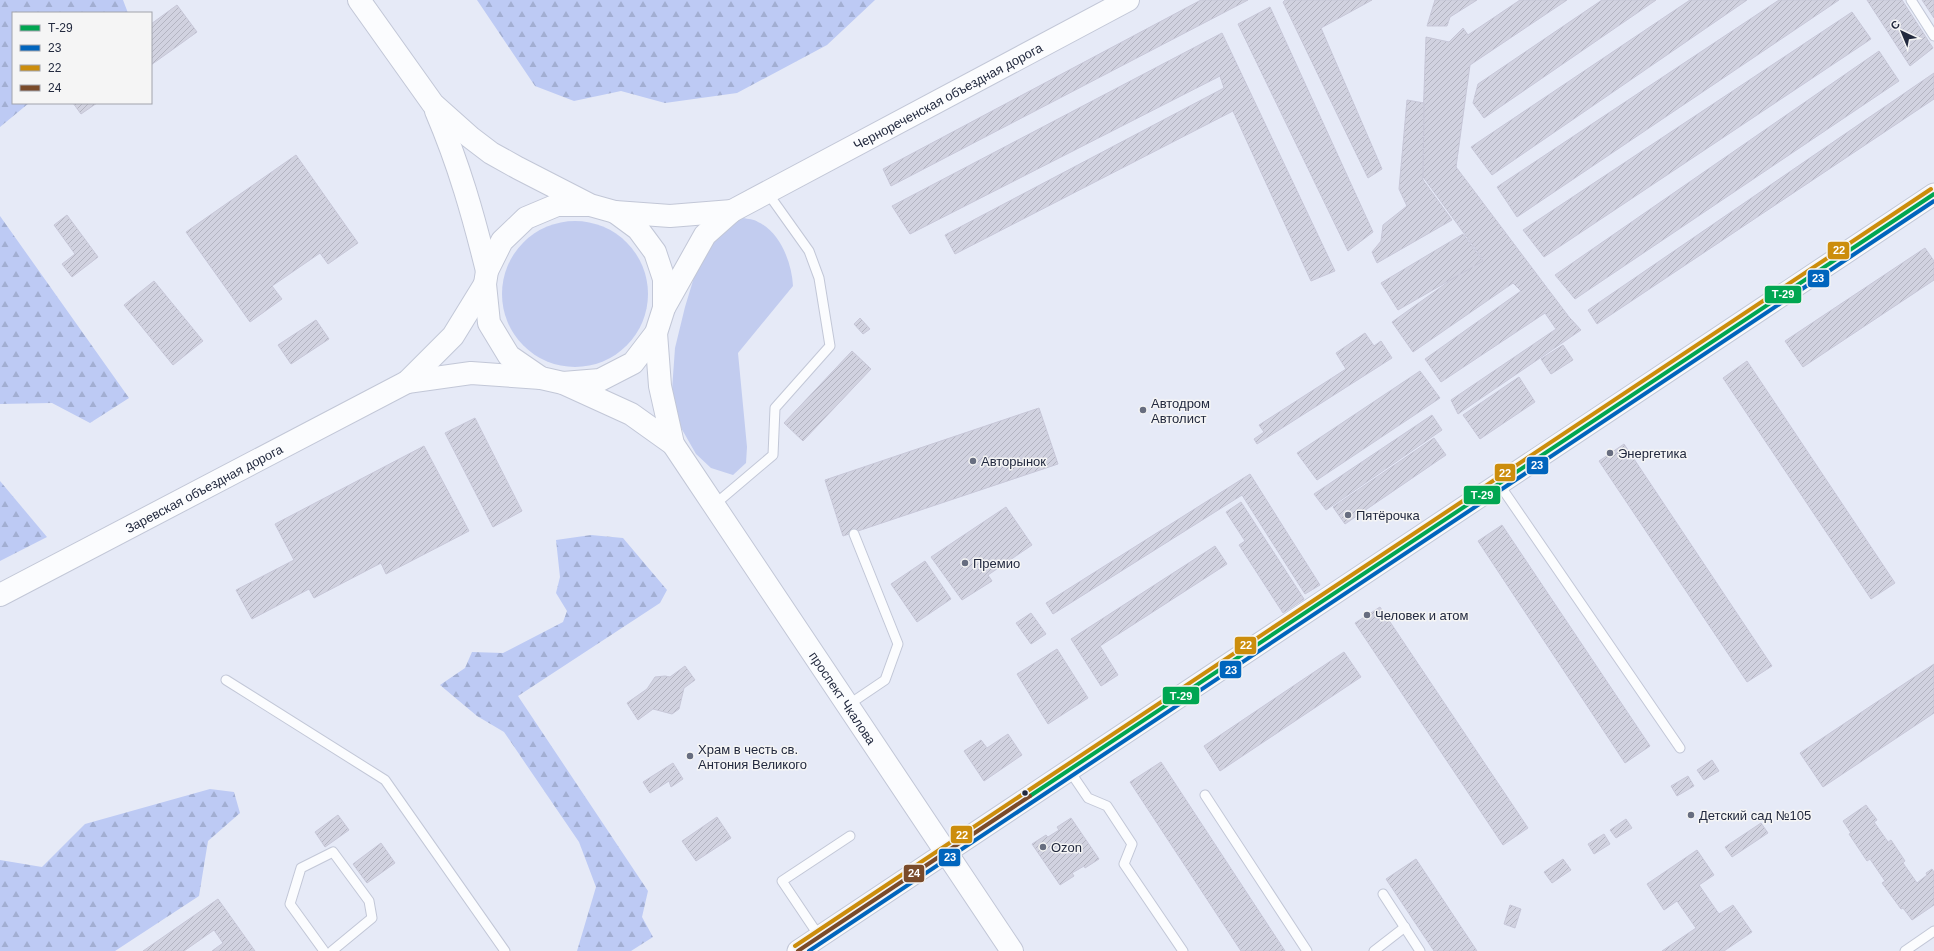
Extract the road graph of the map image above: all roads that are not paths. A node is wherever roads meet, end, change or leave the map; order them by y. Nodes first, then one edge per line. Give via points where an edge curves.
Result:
1 (359, 0) edge
2 (1128, 0) edge
3 (1911, 0) edge
4 (1934, 36) edge
5 (433, 104) junction
6 (767, 192) junction
7 (1934, 194) edge
8 (590, 205) junction
9 (732, 211) junction
10 (615, 212) junction
11 (486, 278) junction
12 (664, 308) junction
13 (656, 333) junction
14 (541, 378) junction
15 (407, 382) junction
16 (563, 383) junction
17 (673, 444) junction
18 (1499, 484) junction
19 (714, 505) junction
20 (854, 534) dead end
21 (0, 595) edge
22 (226, 680) dead end
23 (848, 705) junction
24 (1680, 748) dead end
25 (1068, 770) junction
26 (1205, 795) dead end
27 (850, 836) dead end
28 (946, 851) junction
29 (1383, 894) dead end
30 (1406, 927) junction
31 (1934, 931) edge
32 (819, 936) junction
33 (324, 951) edge
34 (332, 951) edge
35 (505, 951) edge
36 (798, 951) edge
37 (1012, 951) edge
38 (1183, 951) edge
39 (1307, 951) edge
40 (1374, 951) edge
41 (1420, 951) edge
42 (1905, 951) edge

1 - 5 main road
2 - 6 main road, Чернореченская объездная дорога
3 - 4 lane
5 - 8 main road via 491,153
5 - 11 main road via 454,152 466,190
6 - 9 main road, Чернореченская объездная дорога
6 - 19 lane via 809,251 819,278 830,346 775,408 773,455
7 - 18 street
8 - 10 main road
8 - 11 main road via 557,205 526,218 502,241
9 - 10 main road via 670,216
9 - 12 main road via 705,235
10 - 12 main road via 638,229 655,252 664,279
11 - 14 main road via 489,323 509,356
11 - 15 main road via 453,336
12 - 13 main road
13 - 16 main road via 633,363 600,380
13 - 17 main road via 660,386
14 - 15 main road via 471,373
14 - 16 main road
15 - 21 main road, Заревская объездная дорога
16 - 17 main road via 631,414
17 - 19 main road, проспект Чкалова
18 - 24 lane
18 - 25 street
19 - 23 main road, проспект Чкалова
20 - 23 lane via 898,644 885,680
22 - 35 lane via 385,780
23 - 28 main road, проспект Чкалова
25 - 28 street
25 - 38 lane via 1088,798 1107,806 1132,844 1124,864
26 - 39 lane
27 - 32 lane via 782,881
28 - 32 street
28 - 37 main road, проспект Чкалова
29 - 30 lane
30 - 40 lane
30 - 41 lane
31 - 42 lane
32 - 36 street
33 - 34 lane via 290,904 301,868 333,852 370,901 372,918

